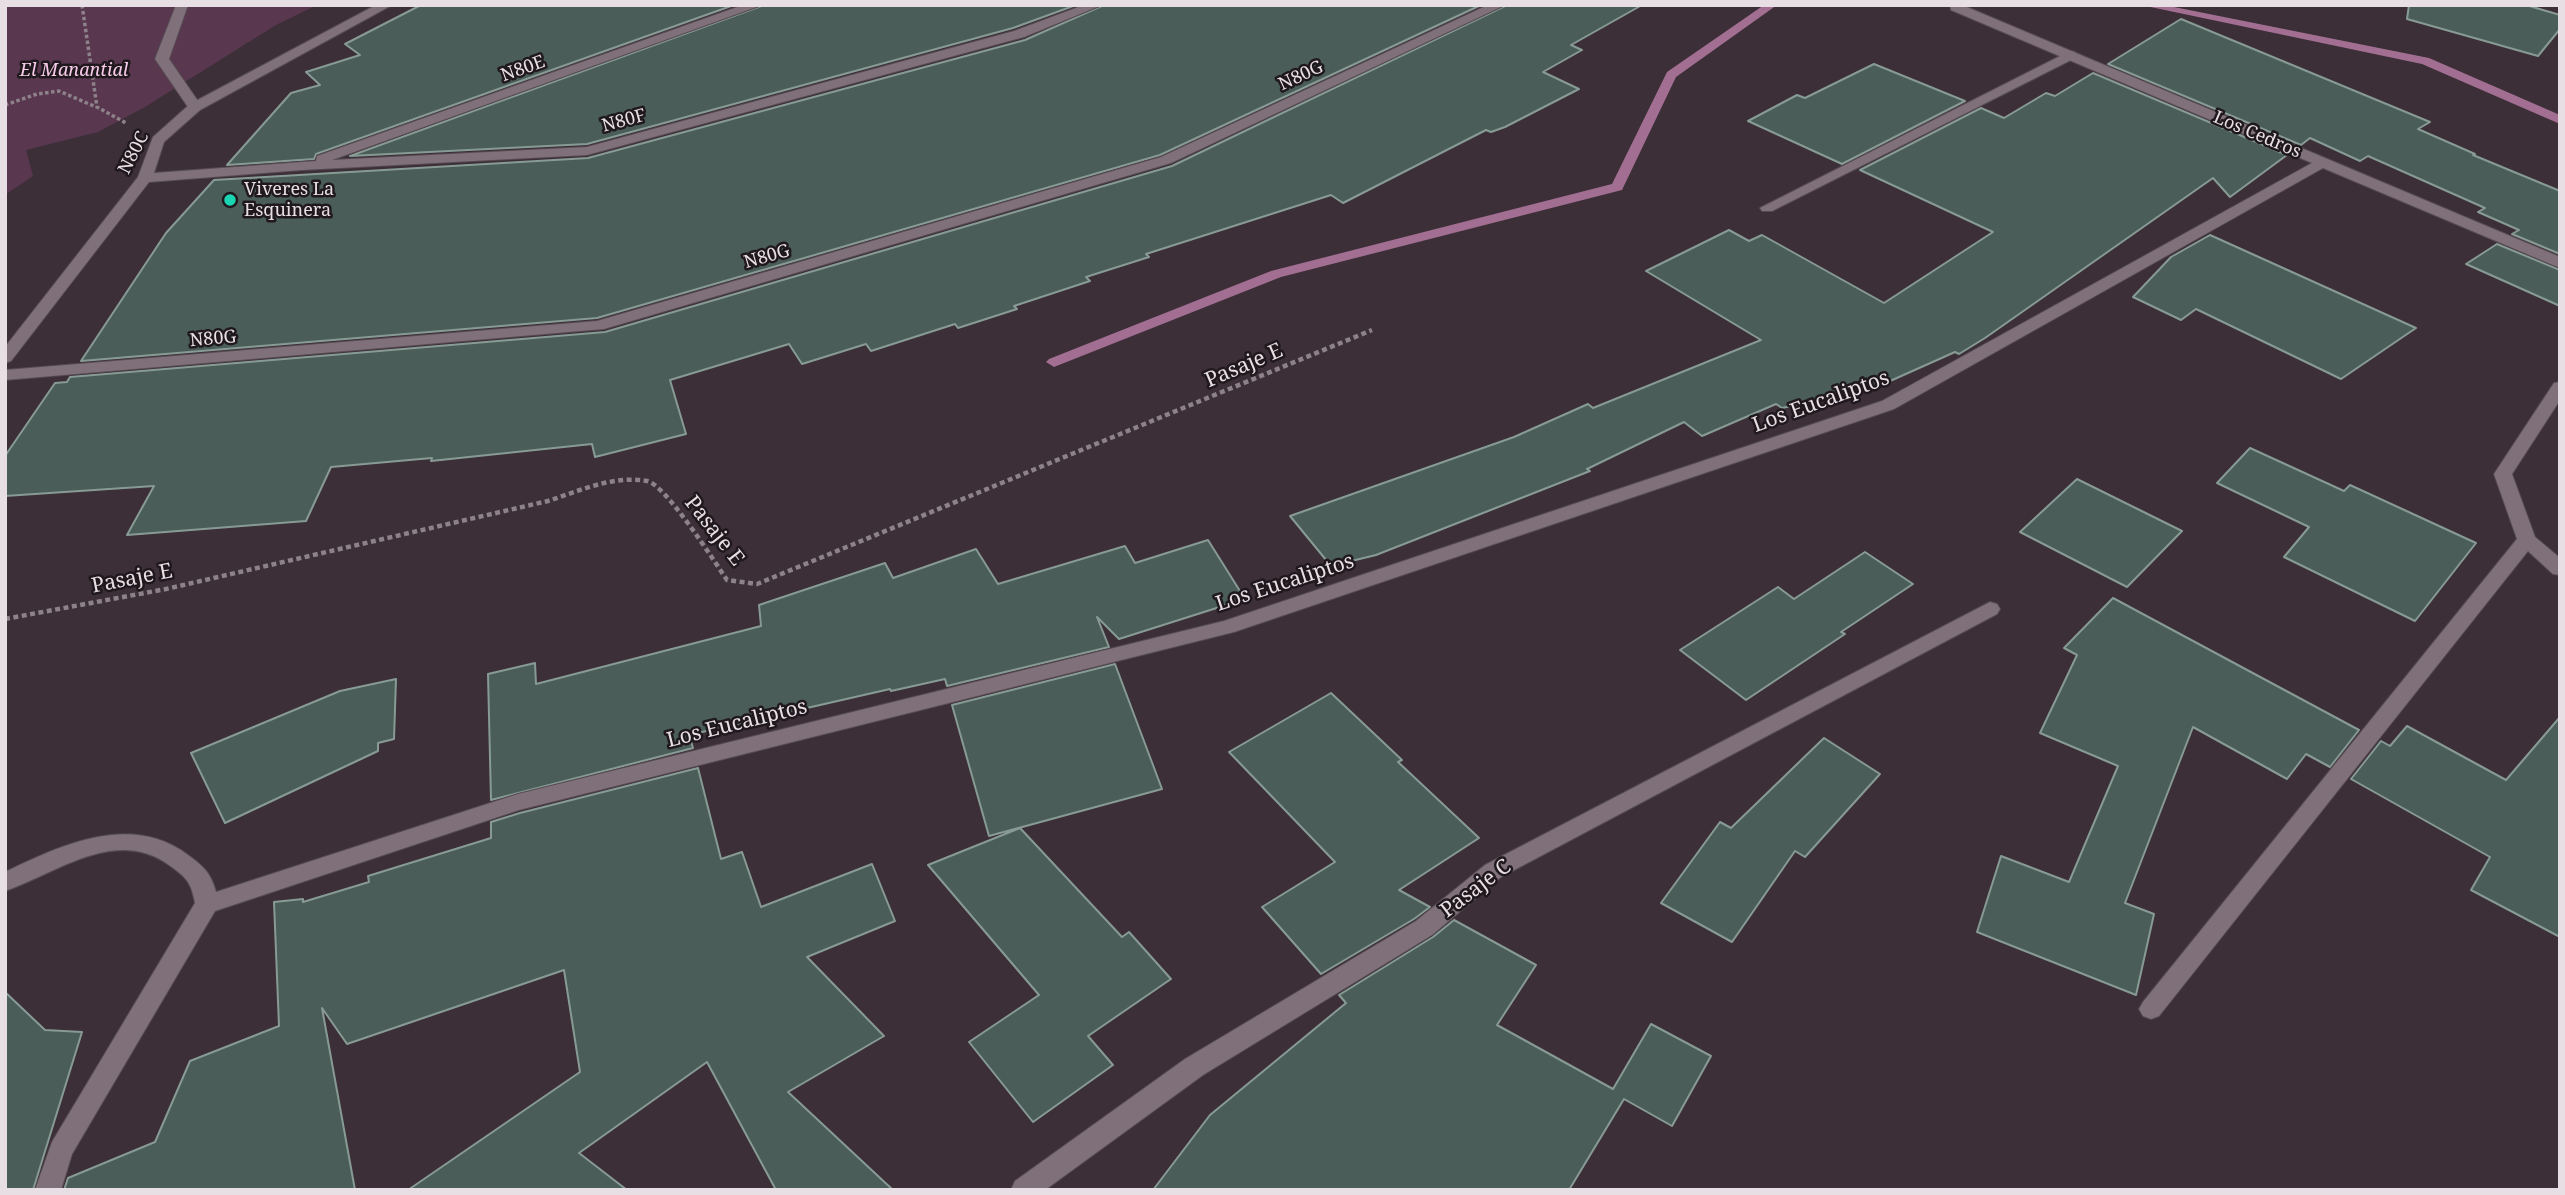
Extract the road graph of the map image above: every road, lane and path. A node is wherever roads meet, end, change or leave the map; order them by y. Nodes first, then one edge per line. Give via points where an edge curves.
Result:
1 (82, 5) edge
2 (182, 5) edge
3 (386, 5) edge
4 (756, 5) edge
5 (1096, 5) edge
6 (1499, 5) edge
7 (1955, 7) dead end
8 (2070, 55) junction
9 (5, 105) edge
10 (97, 107) junction
11 (195, 107) junction
12 (158, 140) junction
13 (2322, 163) junction
14 (302, 166) junction
15 (145, 178) junction
16 (1768, 208) dead end
17 (2560, 263) edge
18 (1372, 330) dead end
19 (5, 358) edge
20 (5, 375) edge
21 (2560, 387) edge
22 (2527, 540) junction
23 (2560, 569) edge
24 (1990, 609) dead end
25 (5, 619) edge
26 (5, 882) edge
27 (207, 904) junction
28 (2151, 1009) dead end
29 (48, 1190) edge
30 (1024, 1190) edge

1 - 10 path
2 - 11 street via 162,60
3 - 11 street, N80C
4 - 14 street, N80E
5 - 14 street, N80F via 1019,34 587,151
6 - 20 street, N80G via 1166,160 598,326
7 - 8 street, Los Cedros
8 - 13 street, Los Cedros
8 - 16 street
9 - 10 path via 60,91
10 - 12 path
11 - 12 street, N80C
12 - 15 street, N80C
13 - 17 street, Los Cedros
13 - 27 street, Los Eucaliptos via 1888,405 1227,627 517,802
14 - 15 street, N80F
15 - 19 street, N80C
18 - 25 path, Pasaje E via 757,584 727,580 664,492 649,481 608,481 548,500 179,586
21 - 22 street via 2504,474
22 - 23 street
22 - 28 street
24 - 30 street, Pasaje C via 1493,871 1424,928 1194,1067
26 - 27 street via 88,845 143,846 166,852 201,878
27 - 29 street via 61,1150

